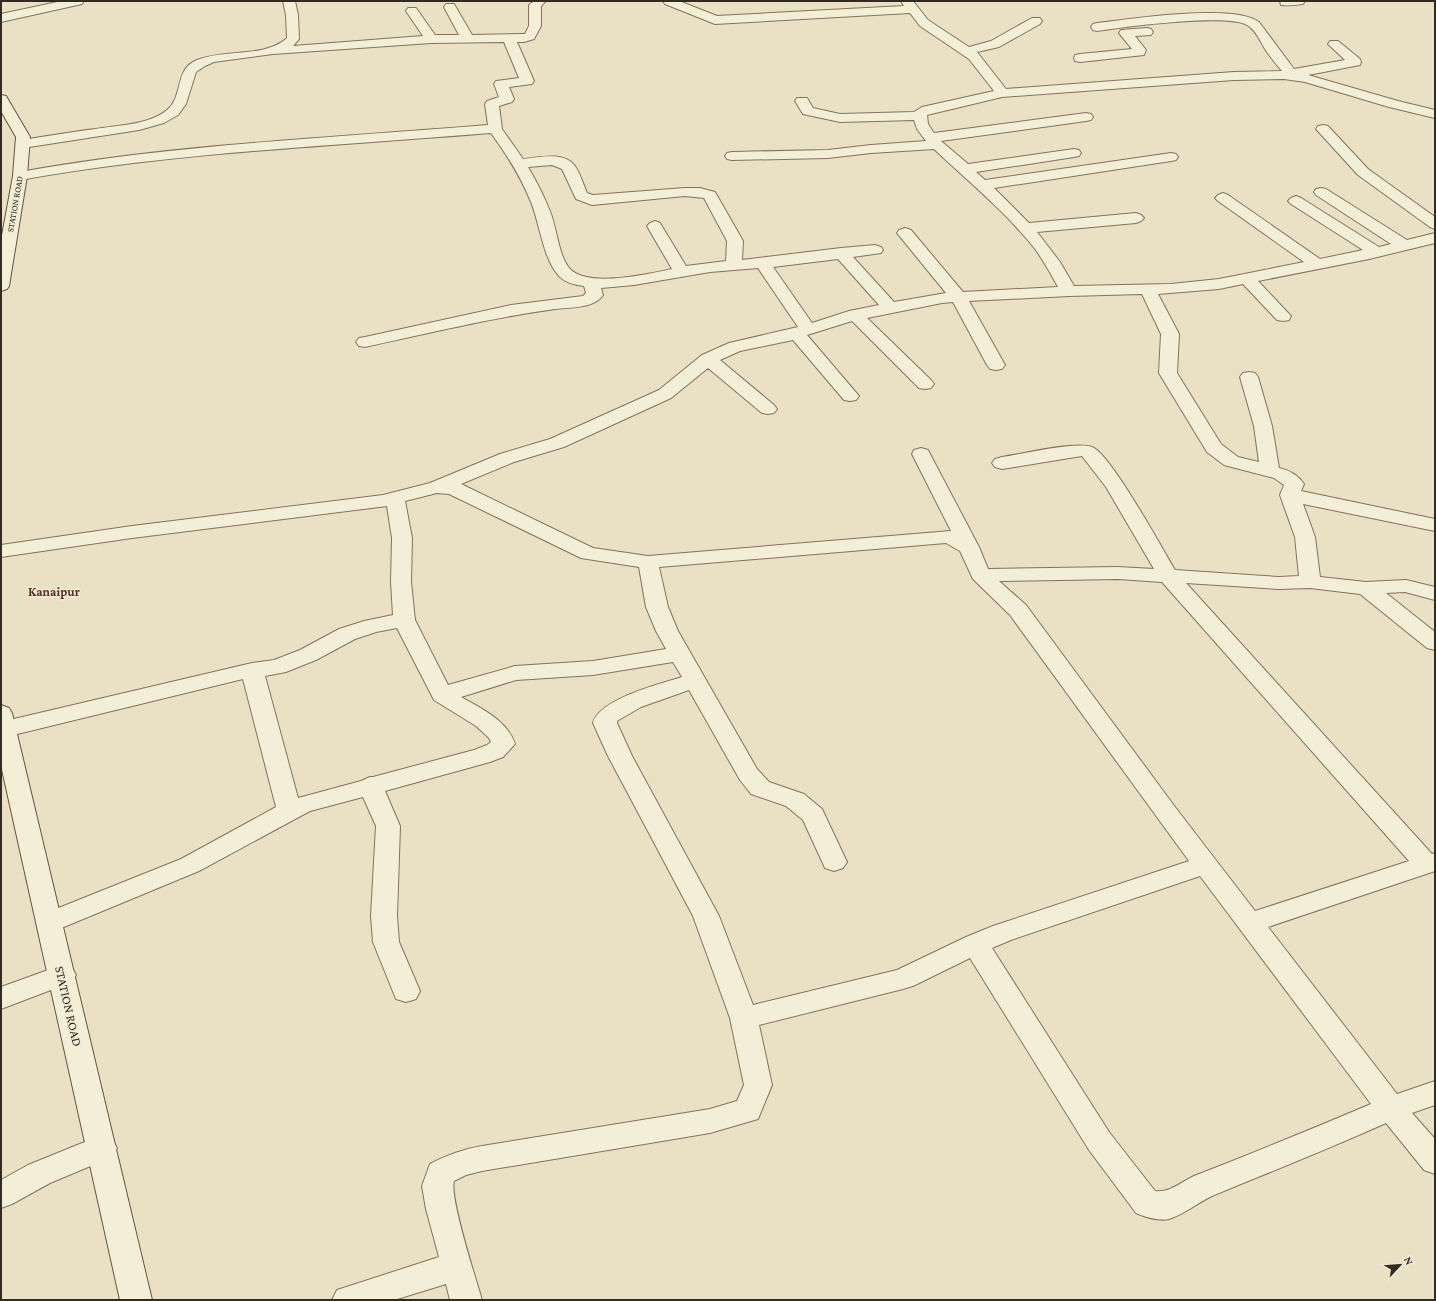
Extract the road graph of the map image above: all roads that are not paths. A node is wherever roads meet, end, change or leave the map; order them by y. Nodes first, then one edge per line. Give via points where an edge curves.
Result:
1 (78, 1) edge
2 (288, 1) edge
3 (540, 1) edge
4 (669, 1) edge
5 (1299, 1) edge
6 (1286, 2) edge
7 (910, 5) edge
8 (450, 7) dead end
9 (1217, 7) dead end
10 (412, 11) dead end
11 (1, 18) edge
12 (1228, 18) junction
13 (1036, 21) dead end
14 (1096, 26) dead end
15 (1179, 31) dead end
16 (1239, 32) dead end
17 (1260, 32) junction
18 (468, 38) junction
19 (431, 39) junction
20 (509, 39) junction
21 (1334, 44) dead end
22 (274, 51) junction
23 (968, 51) junction
24 (1080, 58) dead end
25 (1292, 74) junction
26 (1002, 93) junction
27 (802, 102) dead end
28 (3, 104) edge
29 (1435, 114) edge
30 (919, 116) junction
31 (1086, 117) dead end
32 (495, 129) junction
33 (1323, 129) dead end
34 (934, 141) junction
35 (23, 144) junction
36 (1074, 153) dead end
37 (732, 156) dead end
38 (1171, 157) dead end
39 (520, 164) junction
40 (964, 169) junction
41 (21, 172) junction
42 (981, 185) junction
43 (1321, 192) dead end
44 (1223, 198) dead end
45 (1296, 201) dead end
46 (1136, 218) dead end
47 (1435, 224) edge
48 (655, 226) dead end
49 (1025, 228) junction
50 (905, 233) dead end
51 (1435, 238) edge
52 (1404, 245) junction
53 (875, 250) dead end
54 (1376, 252) junction
55 (842, 253) junction
56 (762, 263) junction
57 (734, 265) junction
58 (1318, 265) junction
59 (682, 272) junction
60 (1247, 279) junction
61 (592, 283) junction
62 (1, 286) edge
63 (1148, 290) junction
64 (1069, 291) junction
65 (958, 297) junction
66 (890, 308) junction
67 (856, 315) junction
68 (1283, 316) dead end
69 (802, 331) junction
70 (365, 342) dead end
71 (708, 359) junction
72 (996, 365) dead end
73 (1249, 377) dead end
74 (925, 384) dead end
75 (850, 396) dead end
76 (768, 409) dead end
77 (921, 454) dead end
78 (1002, 464) dead end
79 (1270, 471) junction
80 (437, 487) junction
81 (1290, 495) junction
82 (395, 498) junction
83 (1435, 525) edge
84 (969, 547) junction
85 (1, 551) edge
86 (648, 562) junction
87 (980, 575) junction
88 (1168, 576) junction
89 (1310, 582) junction
90 (1366, 588) junction
91 (1435, 594) edge
92 (404, 620) junction
93 (1435, 643) edge
94 (679, 654) junction
95 (252, 670) junction
96 (694, 680) junction
97 (442, 695) junction
98 (3, 721) edge
99 (370, 786) junction
100 (289, 811) junction
101 (834, 862) dead end
102 (1431, 863) edge
103 (1206, 865) junction
104 (50, 922) junction
105 (1250, 923) junction
106 (975, 944) junction
107 (62, 974) junction
108 (406, 991) dead end
109 (1, 998) edge
110 (744, 1018) junction
111 (1435, 1093) edge
112 (1391, 1108) junction
113 (102, 1148) junction
114 (1435, 1162) edge
115 (1, 1195) edge
116 (457, 1266) junction
117 (136, 1300) edge
118 (348, 1300) edge
119 (466, 1300) edge

1 - 11 street
2 - 22 street via 292,15 293,39 289,45
3 - 20 street via 535,5 535,26 530,36
4 - 7 street via 715,20
5 - 6 street
7 - 23 street via 924,23
8 - 18 street
9 - 12 street
10 - 19 street
12 - 14 street via 1161,20
12 - 17 street via 1250,21
13 - 23 street via 995,44
15 - 24 street via 1128,32 1125,33 1140,51
16 - 17 street
17 - 25 street
18 - 19 street
18 - 20 street
19 - 22 street
20 - 32 street via 527,81 501,84 507,99 492,104
21 - 25 street via 1355,62
22 - 35 street via 220,57 200,63 190,70 177,108 155,123
23 - 26 street
25 - 26 street
25 - 29 street
26 - 30 street via 927,110
27 - 30 street via 808,111 836,118
28 - 35 street via 23,137
30 - 34 street
31 - 34 street
32 - 39 street
32 - 41 street via 188,153
33 - 47 street via 1363,172
34 - 37 street via 828,154
34 - 40 street
35 - 41 street, STATION ROAD
36 - 40 street
38 - 42 street
39 - 57 street via 553,161 565,164 581,196 592,200 700,192 710,195 734,241
39 - 61 street via 543,212 556,256 564,272
40 - 42 street
41 - 62 street, STATION ROAD
42 - 49 street
43 - 52 street
44 - 58 street
45 - 54 street
46 - 49 street
48 - 59 street
49 - 64 street via 1052,262
50 - 65 street
51 - 52 street
52 - 54 street
53 - 55 street
54 - 58 street
55 - 56 street
55 - 66 street
56 - 57 street
56 - 69 street
57 - 59 street
58 - 60 street
59 - 61 street via 623,282
60 - 63 street via 1199,287
60 - 68 street
61 - 70 street via 595,295 587,300 511,310
63 - 64 street
63 - 79 street via 1170,334 1168,373 1214,448 1231,460
64 - 65 street
65 - 66 street
65 - 72 street
66 - 67 street
67 - 69 street
67 - 74 street
69 - 71 street via 736,347
69 - 75 street
71 - 76 street
71 - 80 street via 665,394 556,443 507,458
73 - 79 street via 1263,426
77 - 84 street
78 - 88 street via 1079,450 1087,451 1115,485
79 - 81 street via 1281,474 1294,484
80 - 82 street
80 - 86 street via 454,488 588,554
81 - 83 street
81 - 89 street via 1305,537
82 - 85 street
82 - 92 street via 402,538 401,582
84 - 86 street via 949,537
84 - 87 street
86 - 94 street via 657,607
87 - 88 street via 1118,573
87 - 103 street via 1018,610
88 - 89 street via 1279,583
88 - 102 street
89 - 90 street
90 - 91 street via 1406,586
90 - 93 street
92 - 95 street via 347,634 308,655 278,667
92 - 97 street
94 - 96 street
94 - 97 street via 593,668 515,673
95 - 98 street
95 - 100 street
96 - 101 street via 748,774 760,788 795,800 813,815
96 - 110 street via 630,703 612,713 606,718 605,723 620,756 706,916
97 - 99 street via 484,721 500,735 503,744 495,751 482,756
98 - 104 street, STATION ROAD
99 - 100 street
99 - 108 street via 388,826 384,916 386,942
100 - 104 street via 190,865
102 - 105 street
103 - 105 street
103 - 106 street
104 - 107 street, STATION ROAD
105 - 112 street
106 - 110 street via 904,979
106 - 112 street via 1099,1141 1147,1204 1168,1206 1199,1188
107 - 109 street
107 - 113 street, STATION ROAD
110 - 116 street via 758,1085 748,1110 710,1121 477,1159 457,1164 441,1173 437,1186
111 - 112 street
112 - 114 street
113 - 115 street via 39,1174
113 - 117 street, STATION ROAD
116 - 118 street
116 - 119 street

